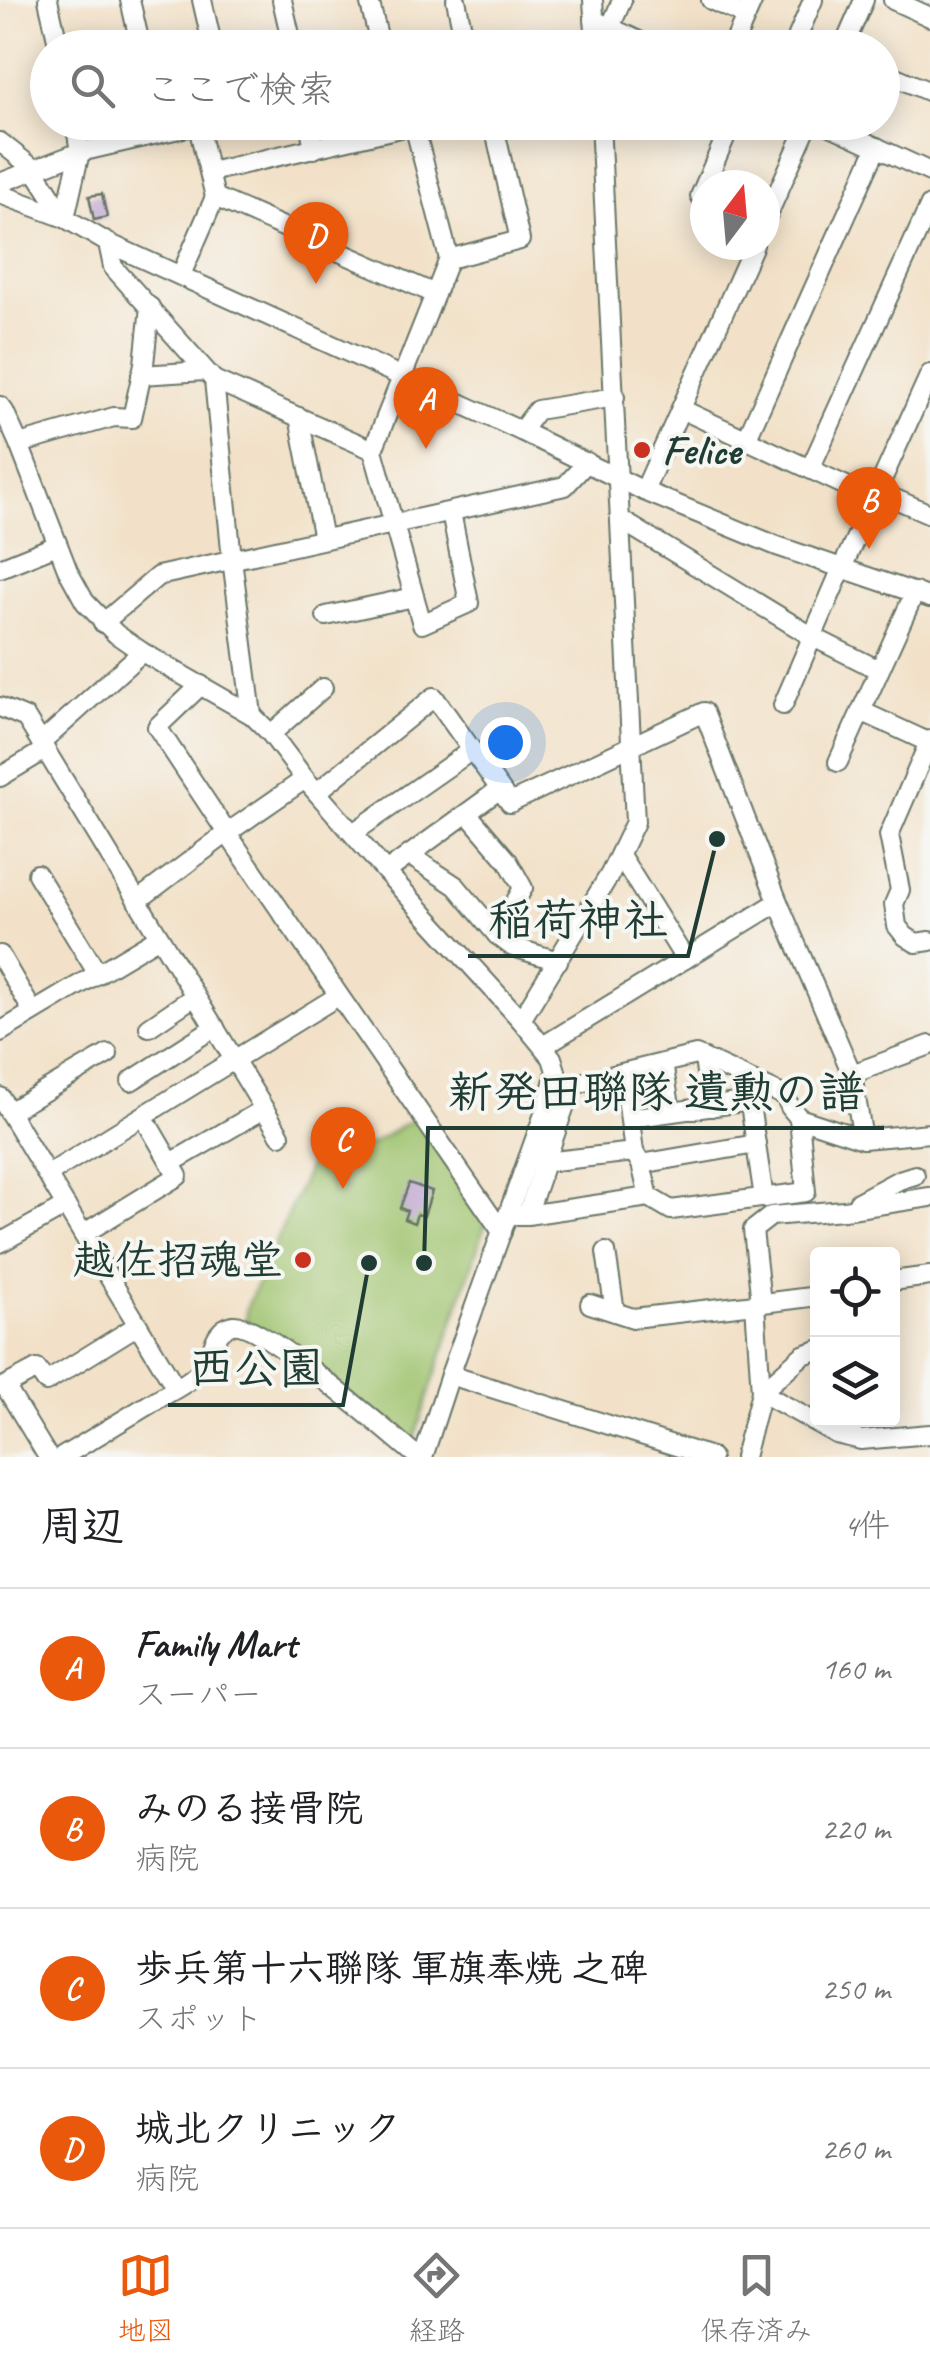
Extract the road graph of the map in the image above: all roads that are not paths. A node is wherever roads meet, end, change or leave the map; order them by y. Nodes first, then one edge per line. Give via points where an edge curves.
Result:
1 (48, 0) edge
2 (130, 0) edge
3 (202, 0) edge
4 (282, 0) edge
5 (370, 0) edge
6 (456, 0) edge
7 (593, 0) edge
8 (622, 0) edge
9 (711, 0) edge
10 (813, 0) edge
11 (862, 0) edge
12 (893, 0) edge
13 (749, 8) edge
14 (930, 16) edge
15 (55, 30) edge
16 (137, 30) edge
17 (209, 30) edge
18 (288, 30) edge
19 (376, 30) edge
20 (462, 30) edge
21 (598, 30) edge
22 (601, 30) edge
23 (800, 30) edge
24 (850, 30) edge
25 (900, 79) edge
26 (930, 92) edge
27 (78, 140) edge
28 (120, 140) edge
29 (205, 140) edge
30 (312, 140) edge
31 (352, 140) edge
32 (423, 140) edge
33 (498, 140) edge
34 (601, 140) edge
35 (724, 140) edge
36 (801, 140) edge
37 (862, 140) edge
38 (0, 142) edge
39 (877, 147) junction
40 (314, 149) junction
41 (80, 152) junction
42 (34, 169) junction
43 (711, 170) edge
44 (210, 172) junction
45 (930, 172) edge
46 (0, 183) edge
47 (780, 187) edge
48 (0, 194) edge
49 (215, 197) junction
50 (930, 205) edge
51 (64, 218) junction
52 (108, 243) junction
53 (449, 259) junction
54 (747, 260) edge
55 (181, 275) junction
56 (435, 294) junction
57 (150, 308) junction
58 (930, 374) edge
59 (142, 375) junction
60 (210, 376) junction
61 (402, 378) junction
62 (615, 398) junction
63 (0, 406) edge
64 (681, 409) junction
65 (298, 417) junction
66 (521, 432) junction
67 (746, 440) junction
68 (19, 444) junction
69 (374, 450) junction
70 (587, 462) junction
71 (810, 469) junction
72 (620, 480) junction
73 (644, 491) junction
74 (875, 495) junction
75 (451, 512) junction
76 (930, 514) edge
77 (621, 520) junction
78 (395, 524) junction
79 (323, 539) junction
80 (56, 545) junction
81 (232, 559) junction
82 (0, 568) edge
83 (842, 568) junction
84 (922, 595) edge
85 (414, 596) junction
86 (326, 616) dead end
87 (103, 623) junction
88 (812, 637) junction
89 (142, 652) junction
90 (879, 670) junction
91 (202, 684) junction
92 (322, 688) dead end
93 (783, 705) dead end
94 (0, 707) edge
95 (860, 711) junction
96 (252, 715) junction
97 (272, 734) junction
98 (930, 742) edge
99 (43, 746) junction
100 (631, 748) junction
101 (472, 750) junction
102 (838, 762) dead end
103 (0, 778) edge
104 (311, 786) junction
105 (500, 789) junction
106 (467, 814) junction
107 (353, 833) junction
108 (227, 834) junction
109 (410, 855) junction
110 (620, 855) junction
111 (386, 872) junction
112 (38, 874) dead end
113 (137, 900) junction
114 (778, 902) junction
115 (497, 935) junction
116 (159, 937) junction
117 (930, 941) edge
118 (0, 956) edge
119 (685, 958) junction
120 (558, 961) junction
121 (98, 974) junction
122 (196, 996) junction
123 (338, 996) junction
124 (33, 1012) junction
125 (521, 1020) junction
126 (148, 1028) dead end
127 (214, 1028) junction
128 (0, 1032) edge
129 (930, 1045) edge
130 (543, 1046) junction
131 (108, 1054) dead end
132 (704, 1059) junction
133 (234, 1060) junction
134 (663, 1063) junction
135 (624, 1072) junction
136 (852, 1074) junction
137 (746, 1078) junction
138 (131, 1082) dead end
139 (563, 1084) junction
140 (750, 1101) junction
141 (4, 1104) edge
142 (711, 1107) junction
143 (264, 1108) junction
144 (670, 1112) junction
145 (143, 1116) junction
146 (630, 1118) junction
147 (799, 1118) junction
148 (930, 1133) edge
149 (280, 1135) dead end
150 (864, 1140) junction
151 (756, 1144) junction
152 (638, 1158) junction
153 (537, 1159) junction
154 (171, 1163) junction
155 (47, 1174) junction
156 (916, 1174) dead end
157 (650, 1197) junction
158 (930, 1197) edge
159 (764, 1198) junction
160 (66, 1206) junction
161 (844, 1210) junction
162 (512, 1220) junction
163 (83, 1234) junction
164 (0, 1243) edge
165 (606, 1252) dead end
166 (930, 1276) edge
167 (900, 1281) edge
168 (810, 1293) edge
169 (758, 1303) junction
170 (590, 1304) dead end
171 (615, 1312) junction
172 (138, 1325) junction
173 (810, 1353) edge
174 (450, 1375) junction
175 (176, 1388) junction
176 (762, 1392) junction
177 (930, 1434) edge
178 (48, 1457) edge
179 (62, 1457) edge
180 (421, 1457) edge
181 (711, 1457) edge
182 (744, 1457) edge

1 - 15 street
2 - 16 street
3 - 17 street
4 - 18 street
5 - 19 street
6 - 20 street
7 - 21 street
8 - 22 street
9 - 13 street
10 - 23 street
11 - 24 street
12 - 14 street
25 - 26 street
27 - 41 street
28 - 41 street
29 - 44 street
30 - 40 street
31 - 40 street
32 - 53 street
33 - 53 street via 520,240
34 - 62 street
35 - 43 street
36 - 47 street
37 - 39 street
38 - 42 street
39 - 45 street
39 - 67 street
40 - 44 street
41 - 42 street
41 - 51 street
42 - 46 street
42 - 51 street
44 - 49 street
48 - 51 street
49 - 55 street
49 - 56 street
50 - 71 street
51 - 52 street
52 - 55 street
52 - 57 street via 114,267
53 - 56 street
54 - 64 street
55 - 61 street
56 - 61 street
57 - 59 street
57 - 60 street
58 - 74 street
59 - 60 street
59 - 68 street via 132,418 114,417
60 - 65 street
60 - 81 street
61 - 66 street
61 - 69 street
62 - 66 street via 538,410
62 - 72 street
63 - 68 street
64 - 67 street
64 - 73 street
65 - 69 street
65 - 79 street
66 - 70 street
67 - 71 street
68 - 80 street
69 - 78 street
70 - 72 street
70 - 75 street via 565,486
71 - 74 street
72 - 73 street
72 - 77 street
73 - 83 street
74 - 76 street
74 - 83 street
75 - 78 street
75 - 85 street via 469,603 422,624
77 - 88 street
77 - 100 street
78 - 79 street
78 - 85 street
79 - 81 street
80 - 82 street
80 - 87 street
81 - 87 street via 158,576
81 - 96 street
83 - 84 street
83 - 88 street
84 - 90 street
85 - 86 street
87 - 89 street
88 - 90 street
88 - 93 street
89 - 91 street
89 - 99 street
90 - 95 street
91 - 96 street
91 - 108 street via 157,727
92 - 97 street
94 - 99 street via 26,718
95 - 98 street
95 - 102 street
96 - 97 street
97 - 104 street
98 - 117 street via 889,835 900,890 896,926 916,943
99 - 103 street
99 - 113 street
100 - 105 street via 510,803
100 - 110 street via 635,822
100 - 114 street via 704,712
101 - 104 street via 434,697
101 - 105 street
101 - 107 street
104 - 107 street
104 - 108 street
105 - 106 street
106 - 109 street
106 - 115 street via 523,888
107 - 111 street
108 - 113 street
108 - 123 street
109 - 111 street
109 - 115 street via 456,886
110 - 119 street
110 - 120 street
111 - 125 street
112 - 121 street
113 - 116 street
114 - 119 street
114 - 136 street
115 - 120 street
116 - 121 street
116 - 122 street
118 - 124 street
119 - 130 street
120 - 125 street
121 - 124 street
122 - 126 street
122 - 127 street
123 - 133 street
123 - 162 street
124 - 128 street
125 - 130 street
127 - 133 street
127 - 138 street
129 - 136 street
130 - 139 street
131 - 141 street
132 - 134 street
132 - 137 street
132 - 142 street
133 - 143 street
133 - 145 street
134 - 135 street
134 - 144 street
135 - 139 street
135 - 146 street
136 - 150 street
137 - 140 street
137 - 147 street via 785,1096
139 - 153 street
140 - 142 street
140 - 151 street
141 - 155 street
142 - 144 street
143 - 149 street
143 - 154 street
144 - 146 street
145 - 154 street
145 - 155 street
146 - 152 street
147 - 150 street
147 - 159 street via 806,1192
148 - 150 street
151 - 152 street
151 - 159 street
152 - 153 street
152 - 157 street
153 - 162 street
154 - 163 street via 178,1176
155 - 160 street
156 - 161 street
157 - 159 street via 670,1210
157 - 162 street
158 - 161 street
160 - 163 street
160 - 164 street
161 - 169 street via 771,1216 753,1230
162 - 174 street
163 - 172 street
165 - 171 street
166 - 167 street
168 - 169 street
169 - 171 street via 633,1318
169 - 176 street
170 - 171 street
172 - 175 street
172 - 178 street via 46,1382 37,1369 5,1386
173 - 176 street
174 - 180 street
174 - 181 street
175 - 179 street
175 - 180 street via 203,1368 222,1330 247,1327
176 - 177 street via 836,1434 861,1440
176 - 182 street

